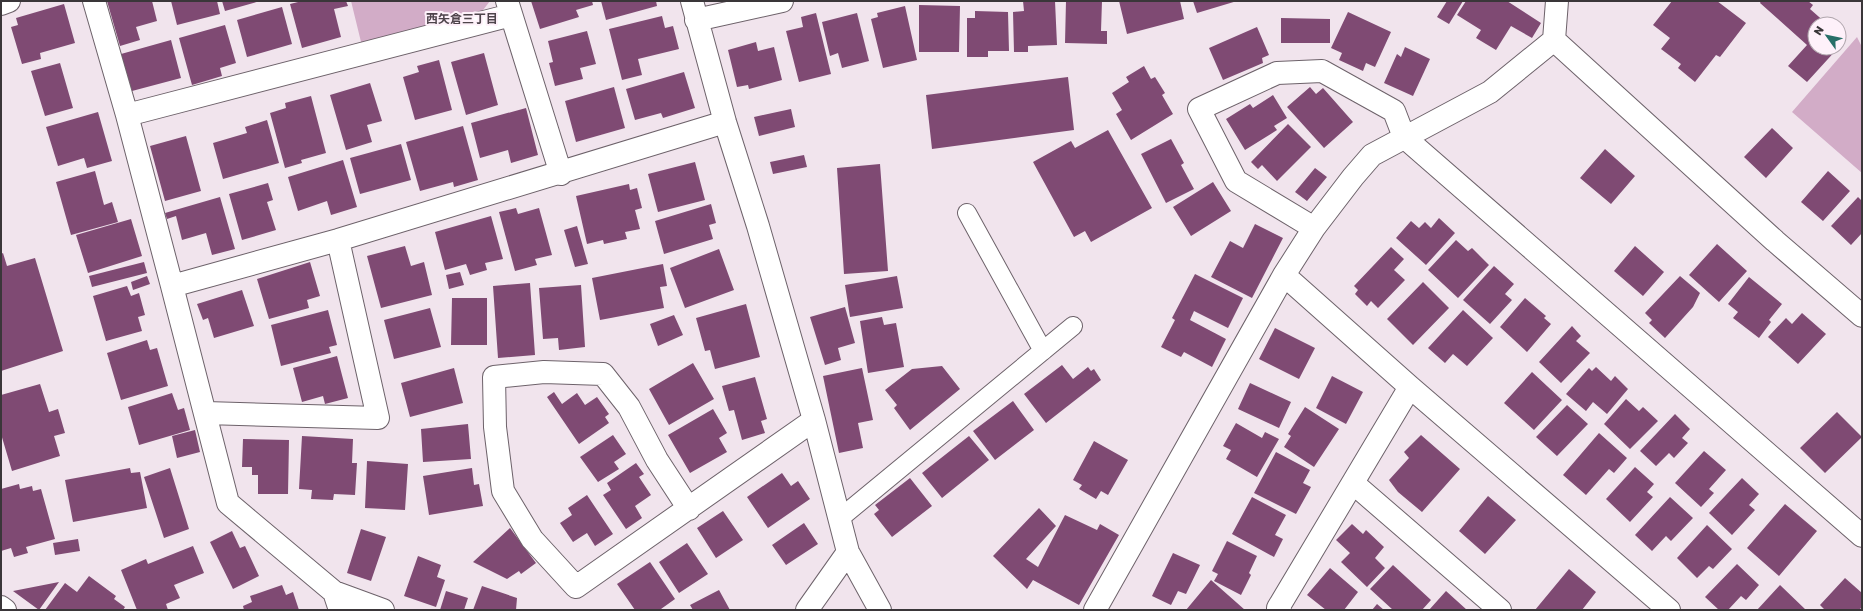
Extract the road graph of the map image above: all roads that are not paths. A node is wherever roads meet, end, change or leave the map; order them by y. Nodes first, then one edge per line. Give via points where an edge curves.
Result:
1 (9, 1) edge
2 (94, 1) edge
3 (782, 1) edge
4 (1557, 1) edge
5 (1, 4) edge
6 (509, 8) edge
7 (694, 11) edge
8 (1554, 40) junction
9 (127, 115) junction
10 (725, 122) junction
11 (1404, 137) junction
12 (561, 174) junction
13 (967, 213) dead end
14 (1314, 228) junction
15 (338, 240) junction
16 (1284, 275) junction
17 (172, 286) junction
18 (1862, 316) edge
19 (1073, 326) dead end
20 (1043, 351) junction
21 (1410, 387) junction
22 (206, 413) junction
23 (814, 420) junction
24 (1353, 484) junction
25 (689, 509) junction
26 (839, 519) junction
27 (1862, 536) edge
28 (848, 552) junction
29 (337, 601) edge
30 (1, 607) edge
31 (5, 610) edge
32 (383, 610) edge
33 (807, 610) edge
34 (880, 610) edge
35 (1095, 610) edge
36 (1280, 610) edge
37 (1500, 610) edge
38 (1669, 610) edge

1 - 5 street
2 - 9 street
3 - 7 street
4 - 8 street
6 - 9 street
6 - 12 street
7 - 10 street
8 - 11 street via 1490,92
8 - 18 street via 1775,241
9 - 17 street
10 - 12 street
10 - 23 street
11 - 14 street via 1372,156
11 - 14 street via 1394,111 1322,72 1277,72 1199,109 1236,181
11 - 27 street
12 - 15 street
13 - 20 lane
14 - 16 street
15 - 17 street
15 - 22 street via 378,418
16 - 21 street
16 - 35 street
17 - 22 street
19 - 20 lane
20 - 26 lane
21 - 24 street
21 - 38 street
22 - 29 street via 228,503
23 - 25 street
23 - 26 street
24 - 36 street via 1278,608
24 - 37 street
25 - 25 street via 576,587 532,539 503,491 495,427 494,377 544,372 603,374 629,407 657,460
26 - 28 street
28 - 33 street
28 - 34 street
29 - 32 street
30 - 31 street

